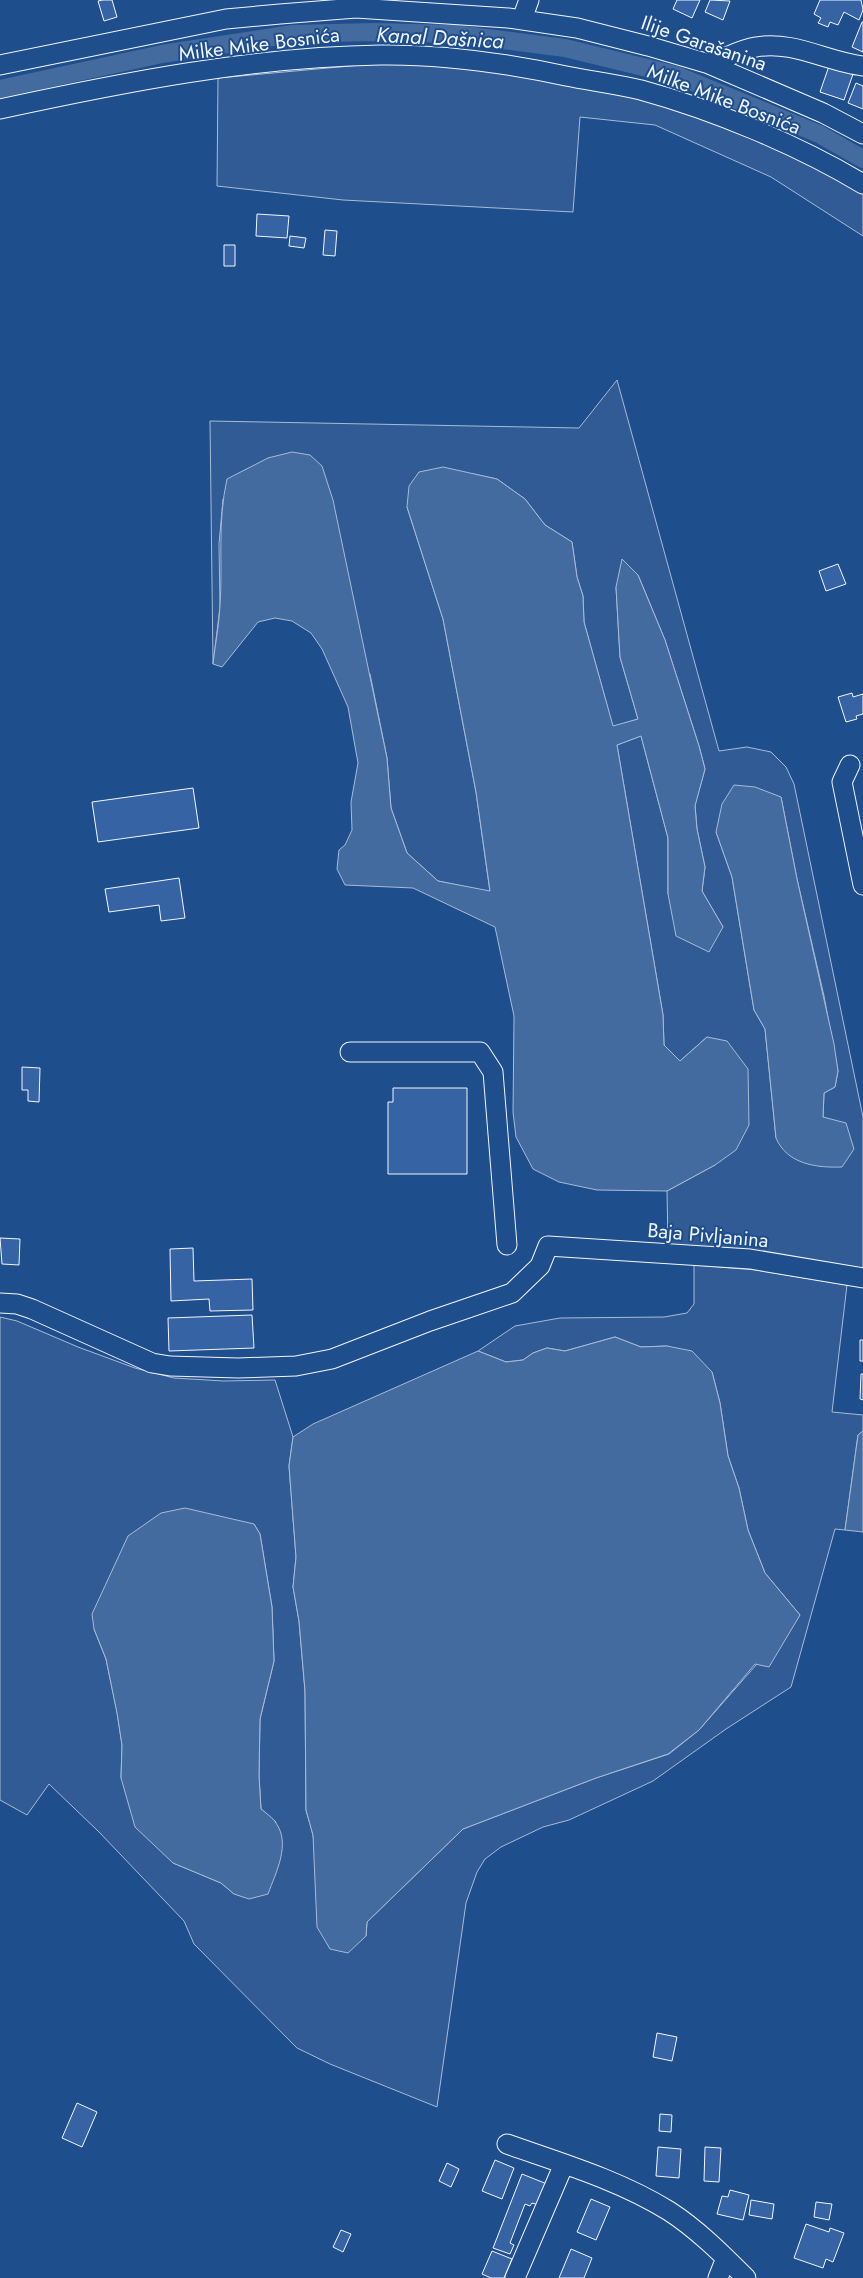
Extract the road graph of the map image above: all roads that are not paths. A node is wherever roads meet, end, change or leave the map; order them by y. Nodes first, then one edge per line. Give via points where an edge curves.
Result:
1 (529, 0) edge
2 (522, 19) junction
3 (709, 64) junction
4 (0, 65) edge
5 (863, 66) edge
6 (0, 109) edge
7 (863, 134) edge
8 (863, 184) edge
9 (850, 765) dead end
10 (863, 885) edge
11 (350, 1052) dead end
12 (507, 1245) dead end
13 (863, 1278) edge
14 (0, 1304) edge
15 (507, 2144) dead end
16 (564, 2164) junction
17 (726, 2258) junction
18 (515, 2278) edge
19 (718, 2278) edge
20 (746, 2278) edge

1 - 2 street
2 - 3 street, Ilije Garašanina via 577,28
2 - 4 street, Ilije Garašanina via 356,8 280,14 226,19
3 - 5 street via 756,46 779,46 843,64
3 - 7 street, Ilije Garašanina via 815,109
6 - 8 street, Milke Mike Bosnića via 114,86 272,61 381,55 433,56 517,65 640,90 772,138
9 - 10 street via 842,782
11 - 12 street via 480,1052 493,1072
13 - 14 street, Baja Pivljanina via 750,1259 548,1246 540,1266 512,1293 332,1359 296,1366 238,1368 152,1363 32,1309 17,1304
15 - 16 street
16 - 17 street via 642,2195 670,2212
16 - 18 street
17 - 19 street
17 - 20 street

